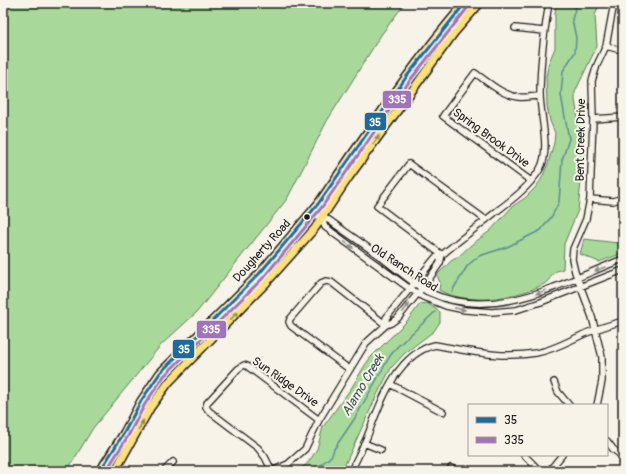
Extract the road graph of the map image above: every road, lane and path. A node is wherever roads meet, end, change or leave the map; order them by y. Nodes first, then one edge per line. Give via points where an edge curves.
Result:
1 (465, 3) edge
2 (480, 3) edge
3 (549, 3) edge
4 (614, 3) edge
5 (515, 28) dead end
6 (544, 31) junction
7 (606, 46) junction
8 (617, 49) dead end
9 (540, 96) junction
10 (623, 117) edge
11 (593, 119) junction
12 (531, 181) junction
13 (623, 198) edge
14 (590, 199) junction
15 (312, 212) junction
16 (321, 218) junction
17 (486, 220) junction
18 (442, 255) junction
19 (623, 259) edge
20 (623, 270) edge
21 (577, 278) junction
22 (415, 283) junction
23 (581, 286) junction
24 (422, 288) junction
25 (410, 289) junction
26 (418, 293) junction
27 (623, 321) edge
28 (386, 325) junction
29 (595, 330) junction
30 (349, 369) junction
31 (554, 382) dead end
32 (390, 384) junction
33 (568, 404) edge
34 (598, 404) edge
35 (443, 412) dead end
36 (319, 420) junction
37 (608, 442) edge
38 (364, 443) junction
39 (381, 450) dead end
40 (525, 456) edge
41 (561, 456) edge
42 (623, 456) edge
43 (172, 462) dead end
44 (100, 471) edge
45 (115, 471) edge
46 (164, 471) edge
47 (272, 471) edge
48 (351, 471) edge
49 (540, 471) edge
50 (549, 471) edge

1 - 15 main road, Dougherty Road via 413,68
16 -> 2 main road, Dougherty Road via 449,39
3 - 6 street
4 - 7 street, Bent Creek Drive
5 - 6 street
6 - 9 street
7 - 8 street
7 - 11 street, Bent Creek Drive via 592,81
9 - 12 street via 545,150 541,168
9 - 12 street, Spring Brook Drive via 511,96 475,73 443,116
10 - 11 street
11 - 14 street, Bent Creek Drive
12 - 17 street via 516,197
13 - 14 street via 613,201
14 - 21 street, Bent Creek Drive via 572,259
15 - 16 street, Old Ranch Road
15 - 44 main road, Dougherty Road via 259,274 160,373
16 - 22 street, Old Ranch Road via 329,220
16 -> 25 street, Old Ranch Road via 325,227
45 -> 16 main road, Dougherty Road via 150,408 169,382 267,282
17 - 18 street
17 - 18 street via 409,164 377,206
18 - 22 street via 435,258
18 - 24 street via 440,263
19 -> 21 street, Old Ranch Road
20 - 23 street, Old Ranch Road
21 - 23 street, Bent Creek Drive
21 -> 24 street, Old Ranch Road via 537,294 491,304 449,300
22 - 24 street, Old Ranch Road
22 - 25 street
26 -> 23 street, Old Ranch Road via 446,306 492,312 516,310
23 - 29 street, Bent Creek Drive
24 - 26 street
25 - 26 street, Old Ranch Road
25 - 28 street via 386,318
28 -> 26 street via 398,318
27 - 29 street
28 - 30 street via 366,343
28 - 30 street via 326,280 290,319 291,326
29 - 32 street via 538,353 513,356 435,345 427,347 403,366
29 - 34 street, Bent Creek Drive via 602,357
30 - 36 street
31 - 33 street via 558,392
32 - 35 street
32 - 38 street
36 - 47 street via 305,450 288,464
36 - 47 street, Sun Ridge Drive via 246,365 241,366 210,399 206,407 208,411 258,448
37 - 42 street
38 - 39 street
38 - 48 street
40 - 49 street
41 - 50 street
43 - 46 street

